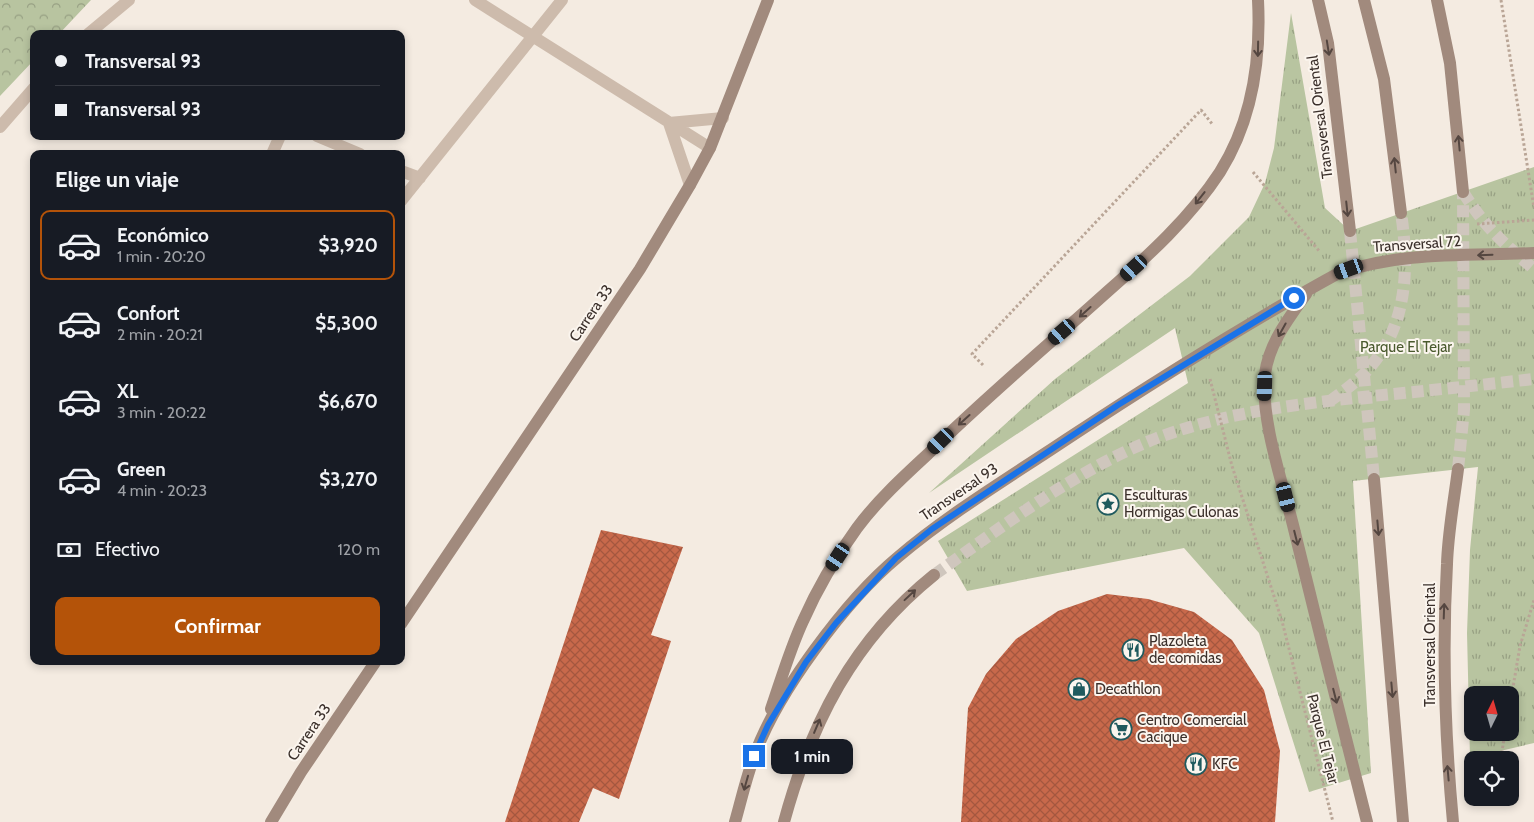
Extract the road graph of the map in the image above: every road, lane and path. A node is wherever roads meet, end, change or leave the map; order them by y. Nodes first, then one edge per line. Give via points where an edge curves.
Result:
1 (129, 0) edge
2 (475, 0) edge
3 (562, 0) edge
4 (768, 0) edge
5 (1258, 0) edge
6 (1318, 0) edge
7 (1364, 0) edge
8 (1438, 0) edge
9 (1501, 0) edge
10 (93, 30) edge
11 (532, 38) junction
12 (30, 93) edge
13 (722, 118) junction
14 (670, 124) junction
15 (0, 127) edge
16 (1220, 133) dead end
17 (327, 140) edge
18 (710, 148) junction
19 (350, 150) edge
20 (1251, 171) dead end
21 (405, 172) edge
22 (420, 178) junction
23 (690, 185) junction
24 (1463, 192) dead end
25 (405, 196) edge
26 (1534, 208) edge
27 (1401, 213) tunnel mouth
28 (1350, 231) tunnel mouth
29 (1534, 253) edge
30 (1321, 254) dead end
31 (1308, 289) junction
32 (972, 354) dead end
33 (1209, 374) dead end
34 (1458, 469) tunnel mouth
35 (1374, 479) tunnel mouth
36 (934, 575) tunnel mouth
37 (1534, 600) edge
38 (405, 618) edge
39 (373, 665) edge
40 (1513, 686) edge
41 (754, 756) junction
42 (270, 822) edge
43 (735, 822) edge
44 (784, 822) edge
45 (1333, 822) edge
46 (1367, 822) edge
47 (1403, 822) edge
48 (1453, 822) edge

1 - 10 street
2 - 11 street
3 - 11 street
4 - 13 main road, Carrera 33
5 -> 41 main road via 1258,57 1250,102 1238,136 1220,171 1198,201 1149,255 954,428 886,494 858,528 828,572 802,622
6 -> 28 main road, Transversal Oriental via 1328,43
27 -> 7 main road via 1384,79
24 -> 8 main road via 1450,63
9 - 26 path
11 - 14 street
11 - 22 street
12 - 15 street
13 - 14 street
13 - 18 main road, Carrera 33
14 - 18 street
14 - 23 street
16 - 32 path via 1201,110
17 - 19 street
18 - 23 main road, Carrera 33
20 - 30 path
21 - 22 street
22 - 25 street
23 - 38 main road, Carrera 33 via 640,269
29 -> 31 main road, Transversal 72 via 1388,259 1336,274
31 - 41 main road, Transversal 93 via 1118,405 932,529 896,558 836,623 806,662 768,725
31 -> 46 main road via 1272,348 1265,372 1264,399
33 - 45 path, Parque El Tejar via 1232,466 1282,621
48 -> 34 main road, Transversal Oriental via 1444,623 1447,561
35 -> 47 main road
44 -> 36 main road via 823,712 849,668 895,609
37 - 40 path via 1520,646
39 - 42 main road, Carrera 33
41 -> 43 main road, Transversal 93

